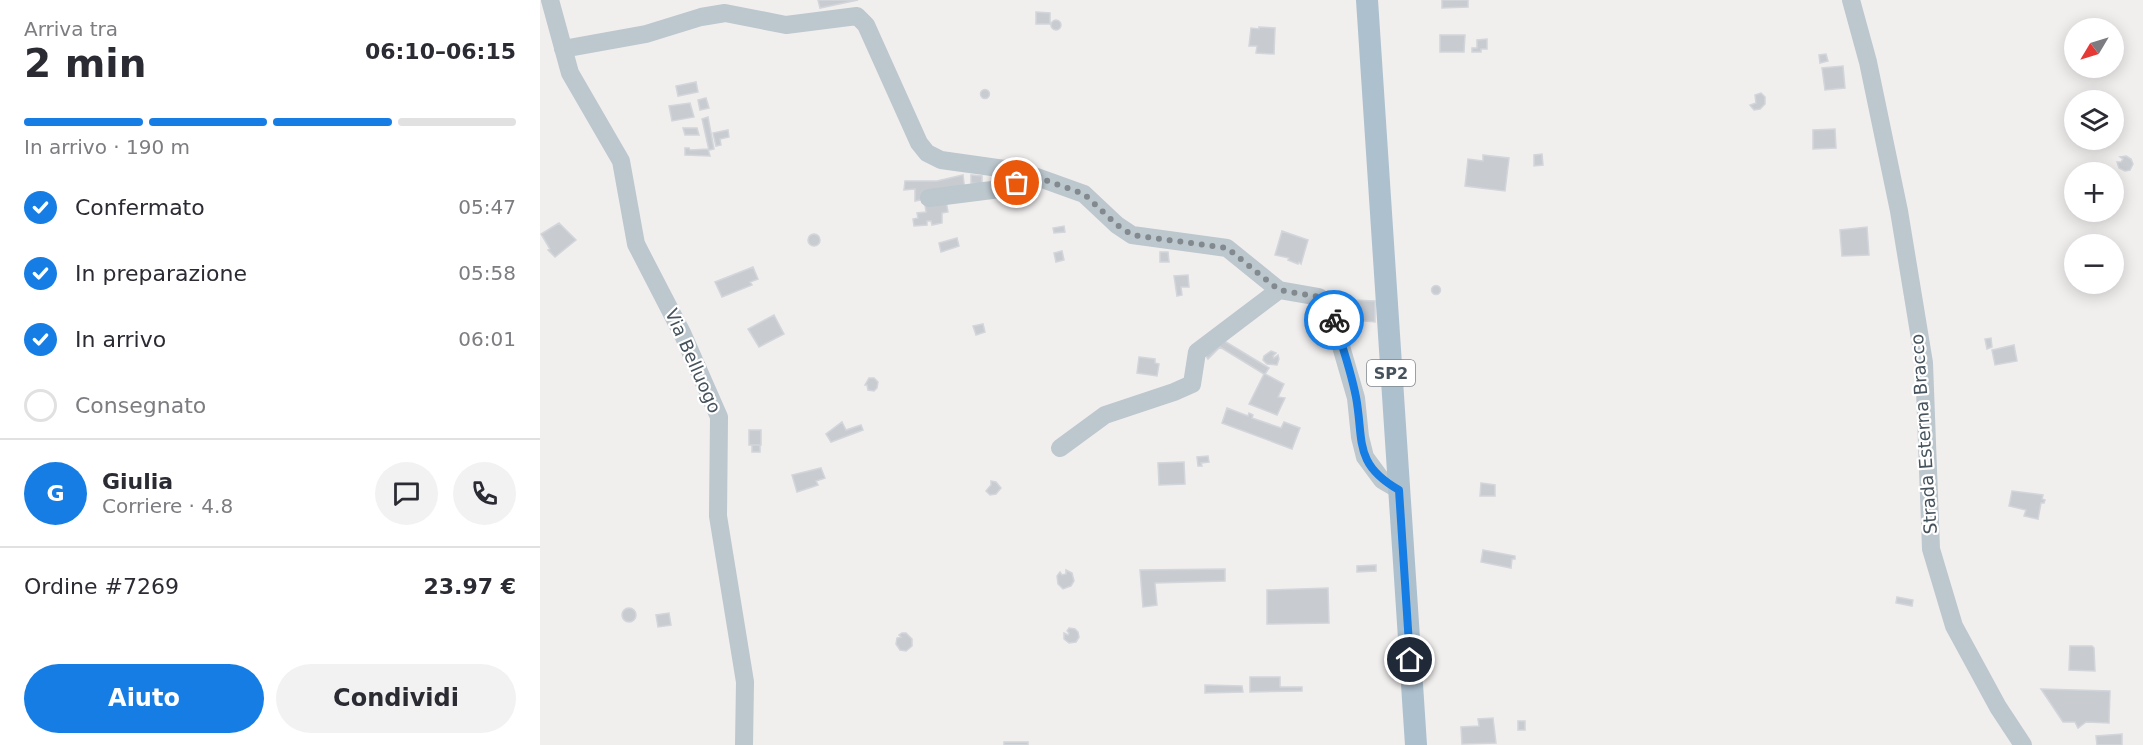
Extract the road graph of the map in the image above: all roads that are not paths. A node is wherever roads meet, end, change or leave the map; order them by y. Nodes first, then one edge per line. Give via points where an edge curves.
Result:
1 (550, 0) edge
2 (1367, 0) edge
3 (1851, 0) edge
4 (564, 49) junction
5 (1034, 176) junction
6 (929, 198) dead end
7 (1279, 290) junction
8 (1060, 448) dead end
9 (1399, 490) junction
10 (744, 745) edge
11 (1416, 745) edge
12 (2023, 745) edge

1 - 4 street, Via Belluogo
2 - 9 main road, SP2
3 - 12 street, Strada Esterna Bracco via 1899,211 1924,363 1931,549 1954,626
4 - 5 street via 646,34 725,13 786,25 857,16 866,26 927,153 941,160
4 - 10 street, Via Belluogo via 570,73 621,161 636,244 683,334 719,417 718,516 744,682
5 - 6 street via 1000,189
5 - 7 street via 1084,194 1132,235 1227,248
7 - 8 street via 1197,352 1192,384 1105,415
7 - 9 street via 1320,297 1329,305 1356,398 1365,457 1382,480
9 - 11 main road, SP2

